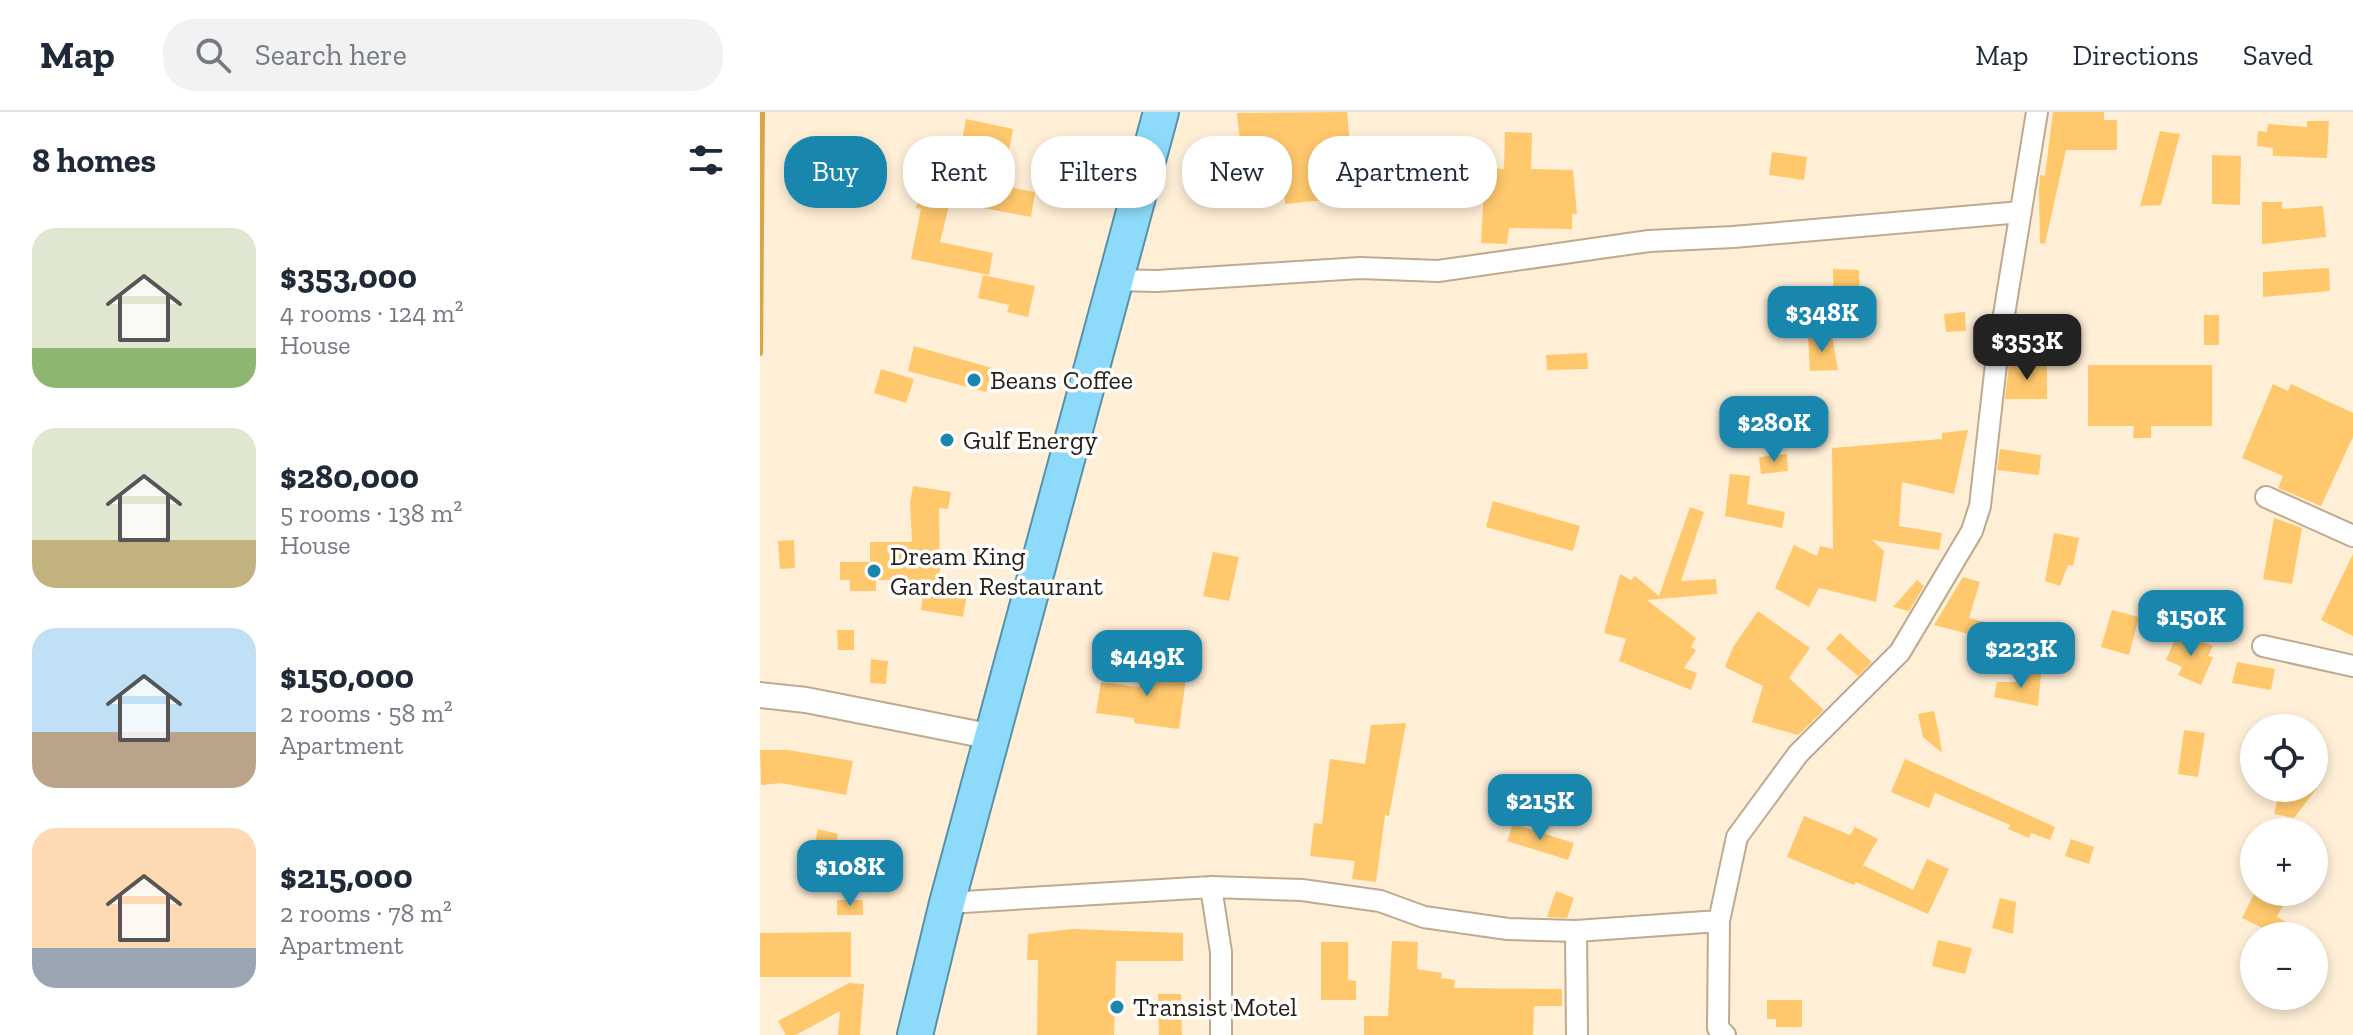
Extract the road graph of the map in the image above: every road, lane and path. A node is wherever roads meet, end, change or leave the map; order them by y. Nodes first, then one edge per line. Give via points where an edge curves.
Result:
1 (1161, 112) edge
2 (2037, 112) edge
3 (2021, 212) junction
4 (1114, 280) junction
5 (2266, 497) dead end
6 (2353, 536) edge
7 (2263, 646) dead end
8 (2353, 666) edge
9 (760, 695) edge
10 (993, 737) junction
11 (1211, 887) junction
12 (947, 903) junction
13 (1719, 921) junction
14 (1576, 931) junction
15 (1720, 1033) edge
16 (915, 1035) edge
17 (1221, 1035) edge
18 (1577, 1035) edge

1 - 4 highway
2 - 3 street
3 - 4 street via 1649,241 1438,271 1360,268
3 - 13 street via 1980,506 1972,531 1900,652 1798,754 1737,837
4 - 10 highway
5 - 6 street
7 - 8 street
9 - 10 street
10 - 12 highway
11 - 12 street
11 - 14 street via 1302,890 1380,901 1424,917
11 - 17 street via 1221,952
12 - 16 highway
13 - 14 street
13 - 15 street
14 - 18 street

